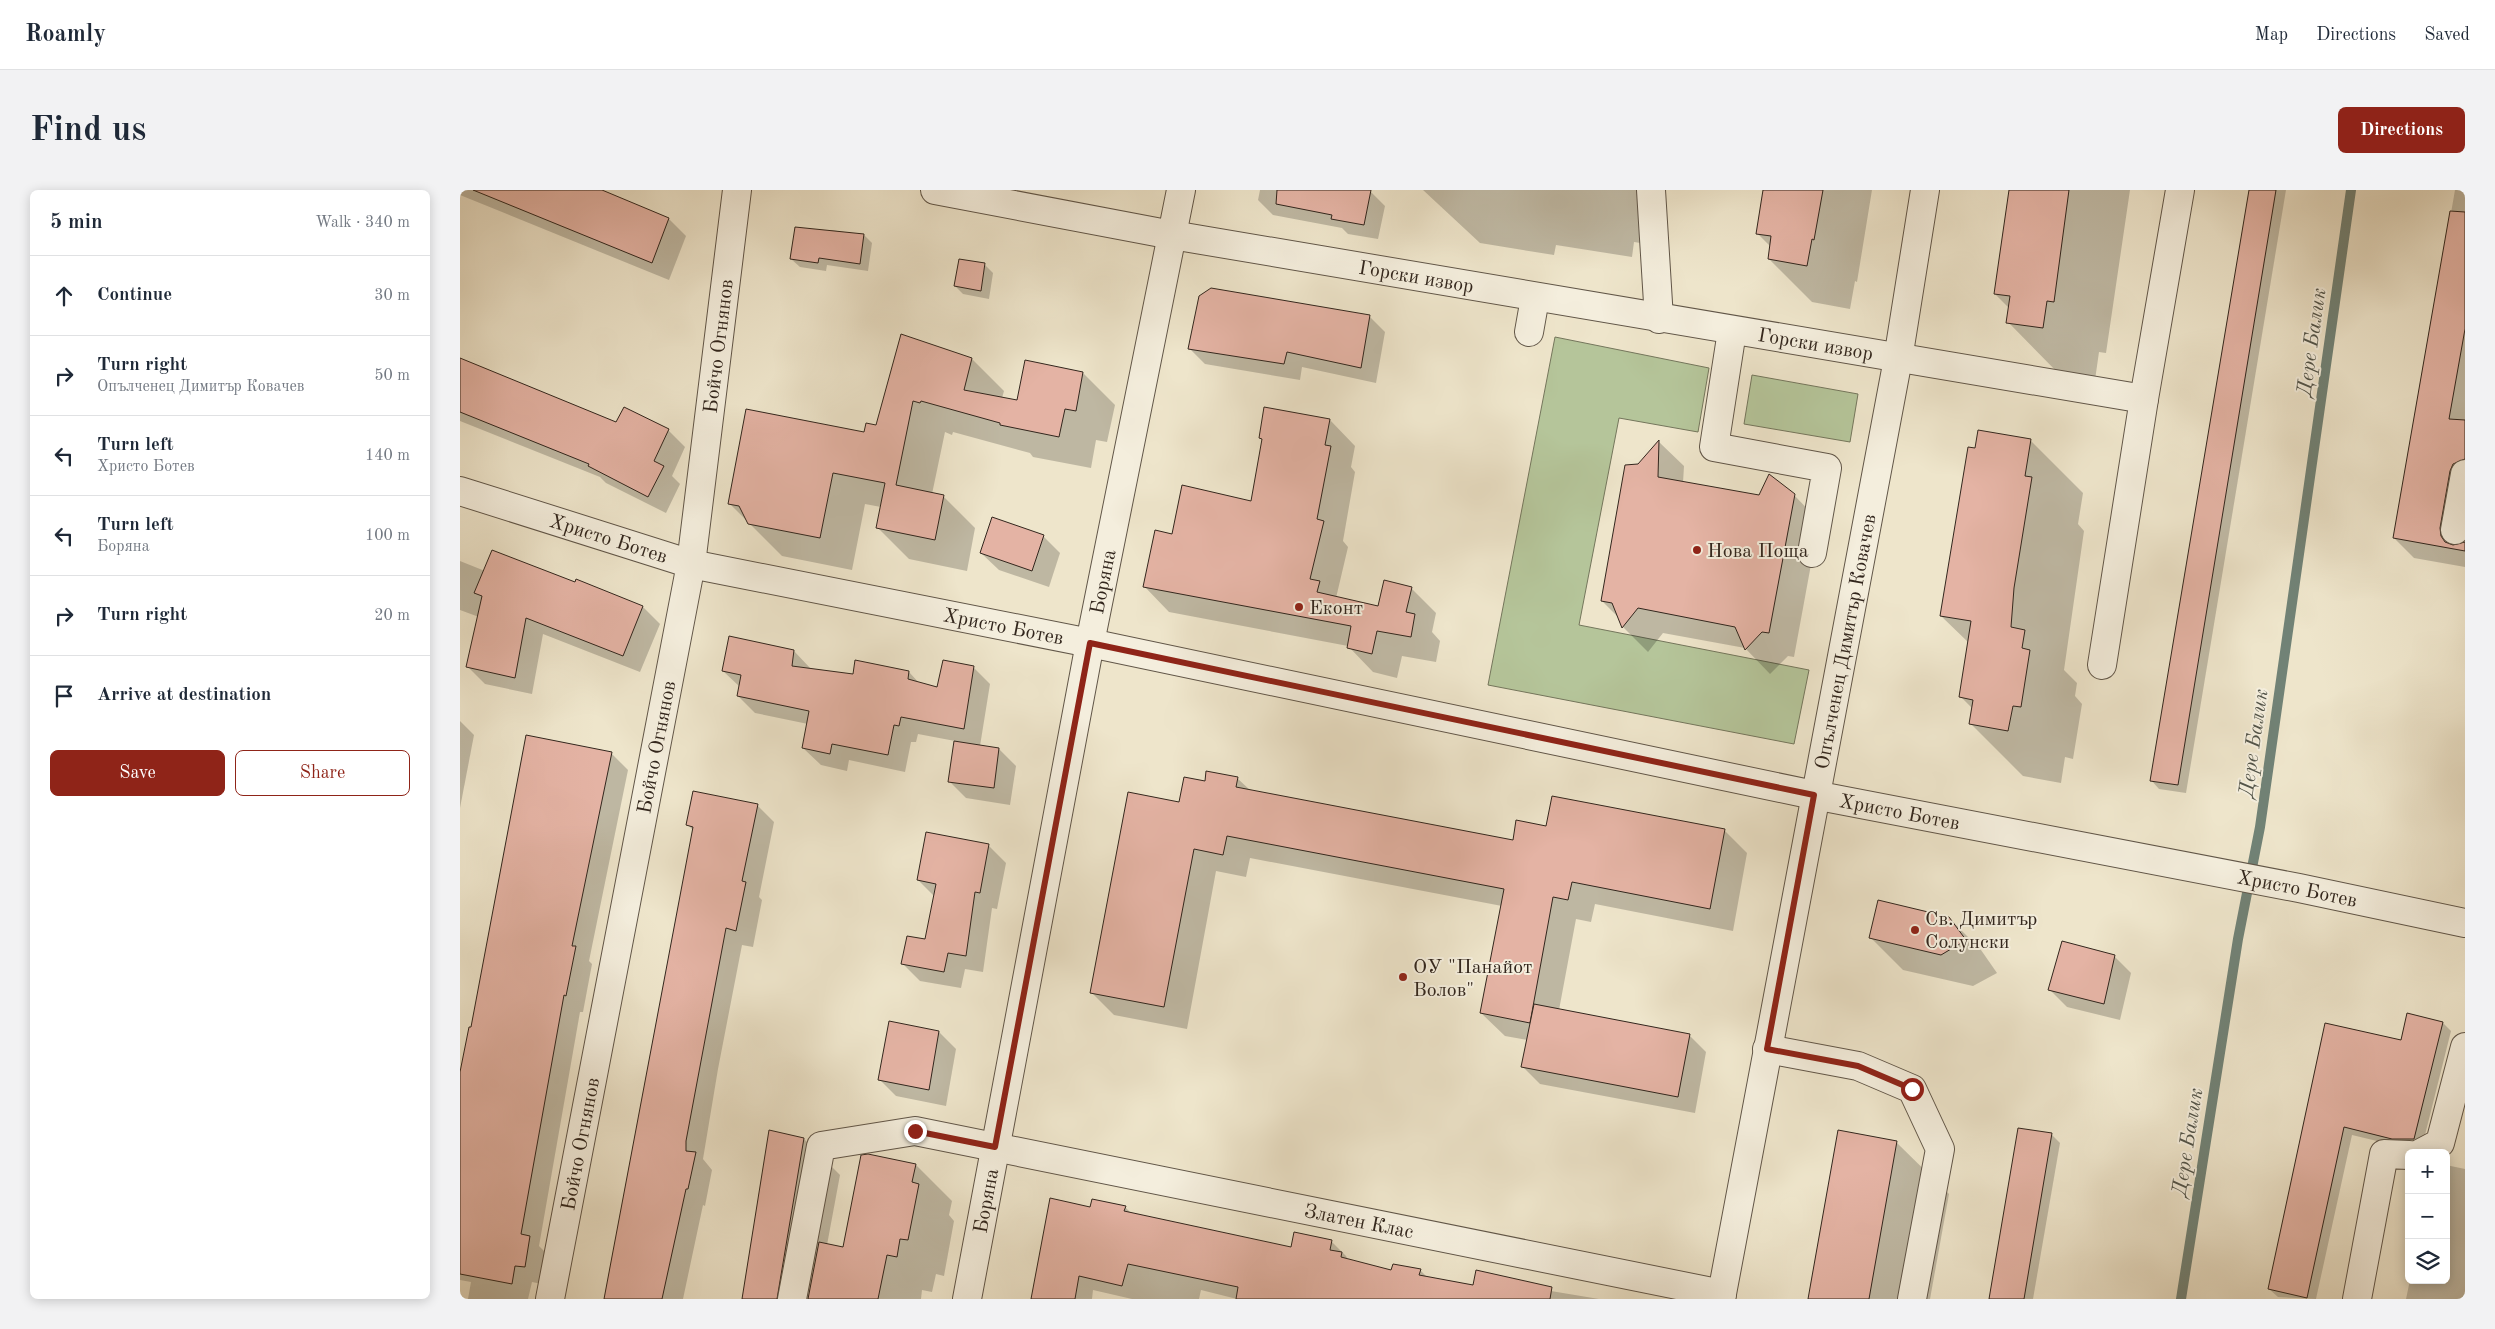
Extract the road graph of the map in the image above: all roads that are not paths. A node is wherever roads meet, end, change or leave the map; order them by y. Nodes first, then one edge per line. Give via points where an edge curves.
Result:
1 (736, 190) edge
2 (935, 190) edge
3 (1181, 190) edge
4 (1651, 190) edge
5 (1925, 190) edge
6 (2180, 190) edge
7 (1172, 236) junction
8 (1535, 298) junction
9 (1659, 319) junction
10 (1732, 331) junction
11 (1529, 332) dead end
12 (1898, 359) junction
13 (2144, 399) junction
14 (2465, 474) edge
15 (460, 491) edge
16 (2454, 530) dead end
17 (1812, 553) dead end
18 (691, 564) junction
19 (1090, 643) junction
20 (2102, 665) dead end
21 (1814, 795) junction
22 (2465, 923) edge
23 (2465, 1047) edge
24 (1767, 1049) junction
25 (995, 1147) junction
26 (2429, 1149) edge
27 (2405, 1155) edge
28 (1721, 1296) edge
29 (550, 1299) edge
30 (792, 1299) edge
31 (967, 1299) edge
32 (1912, 1299) edge
33 (2357, 1299) edge

1 - 18 street, Бойчо Огнянов
2 - 7 street, Горски извор
3 - 7 street, Боряна
4 - 9 street
5 - 12 street, Опълченец Димитър Ковачев
6 - 13 street
7 - 8 street, Горски извор
7 - 19 street, Боряна
8 - 9 street, Горски извор
8 - 11 street
9 - 10 street, Горски извор
10 - 12 street, Горски извор
10 - 17 street via 1714,447 1827,468
12 - 13 street, Горски извор
12 - 21 street, Опълченец Димитър Ковачев
13 - 20 street
14 - 16 street
15 - 18 street, Христо Ботев
18 - 19 street, Христо Ботев
18 - 29 street, Бойчо Огнянов
19 - 21 street, Христо Ботев
19 - 25 street, Боряна
21 - 22 street, Христо Ботев
21 - 24 street, Опълченец Димитър Ковачев
23 - 26 street via 2440,1143
24 - 28 street, Опълченец Димитър Ковачев
24 - 32 street via 1858,1066 1912,1089 1940,1149
25 - 28 street, Златен Клас
25 - 30 street, Златен Клас via 915,1131 822,1146
25 - 31 street, Боряна
27 - 33 street via 2384,1154

